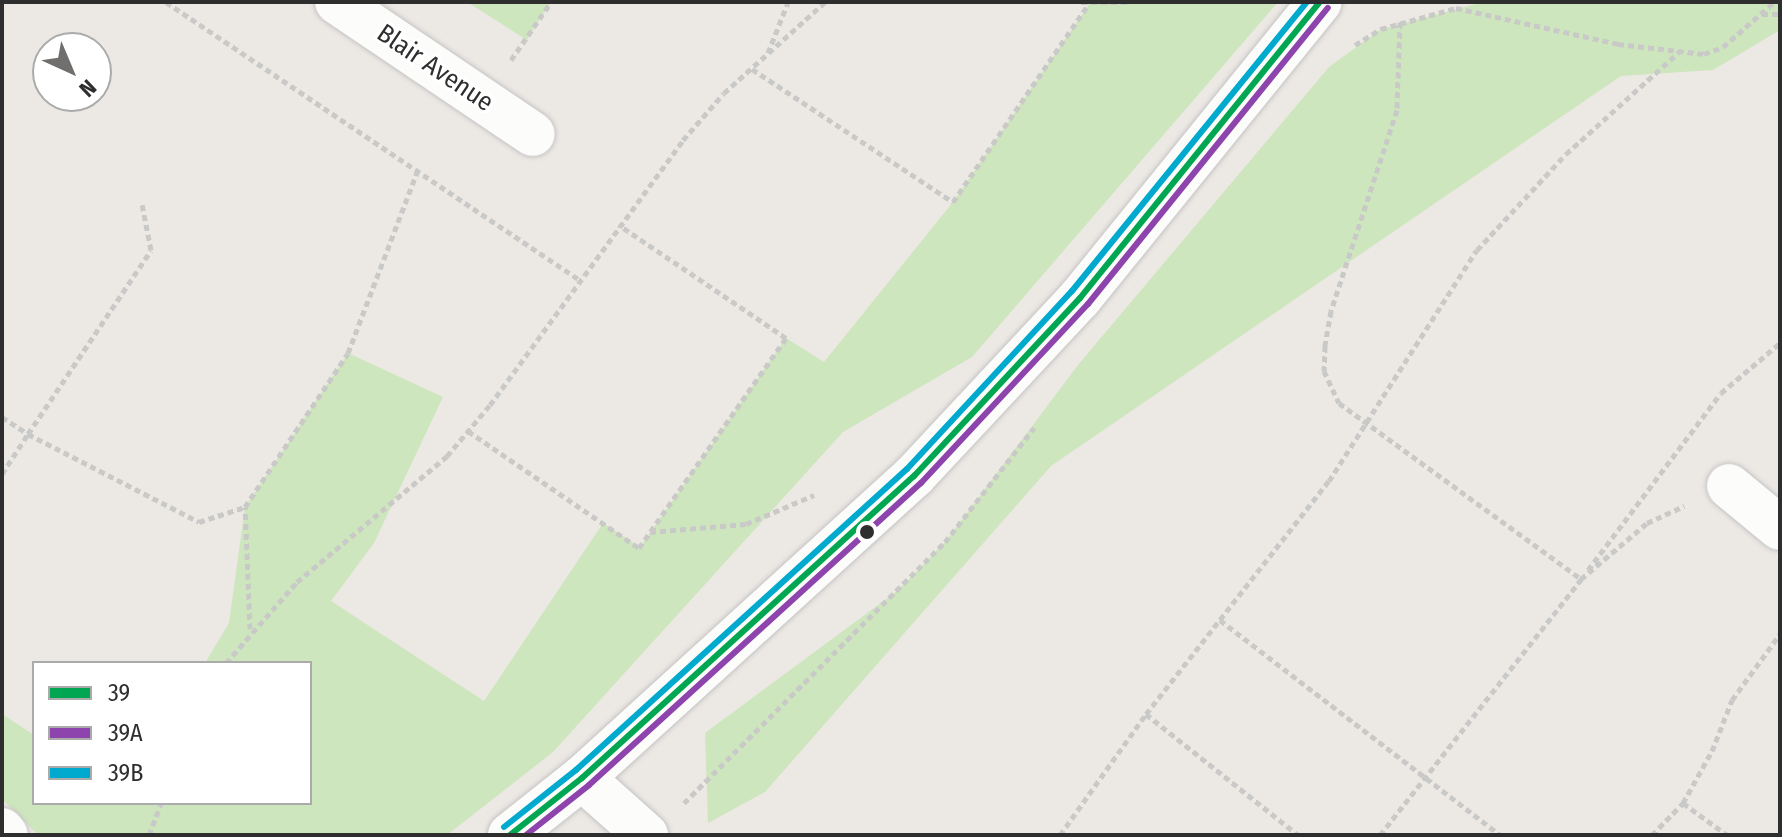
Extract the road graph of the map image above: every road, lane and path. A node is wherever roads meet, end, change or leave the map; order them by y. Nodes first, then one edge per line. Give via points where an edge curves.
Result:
1 (166, 2) edge
2 (337, 2) edge
3 (551, 2) edge
4 (788, 2) edge
5 (825, 2) edge
6 (1081, 2) edge
7 (1128, 2) edge
8 (1774, 2) edge
9 (1088, 5) junction
10 (1312, 6) edge
11 (1762, 14) junction
12 (1780, 14) edge
13 (1400, 22) junction
14 (1348, 51) dead end
15 (1679, 52) junction
16 (768, 54) junction
17 (752, 69) junction
18 (481, 99) junction
19 (533, 134) dead end
20 (417, 172) junction
21 (142, 204) dead end
22 (619, 225) junction
23 (579, 280) junction
24 (1780, 343) edge
25 (2, 417) edge
26 (1039, 421) dead end
27 (1365, 423) junction
28 (468, 431) junction
29 (28, 434) junction
30 (2, 474) edge
31 (1729, 486) joint
32 (830, 488) dead end
33 (245, 507) junction
34 (1780, 528) edge
35 (650, 532) junction
36 (1581, 579) junction
37 (1220, 620) junction
38 (250, 630) junction
39 (1780, 634) edge
40 (227, 661) edge
41 (1146, 714) junction
42 (1425, 777) junction
43 (582, 778) junction
44 (1683, 803) junction
45 (160, 805) edge
46 (659, 824) edge
47 (2, 830) edge
48 (6, 835) edge
49 (149, 835) edge
50 (510, 835) edge
51 (1060, 835) edge
52 (1298, 835) edge
53 (1380, 835) edge
54 (1500, 835) edge
55 (1652, 835) edge
56 (1727, 835) edge

1 - 20 path
2 - 18 street, Blair Avenue
3 - 18 path
4 - 16 path
5 - 16 path
6 - 9 path
7 - 9 path
8 - 11 path
9 - 17 path via 953,202
10 - 43 street via 1030,354 914,476
11 - 12 path
11 - 15 path via 1723,47 1704,54
13 - 14 path
13 - 15 path via 1456,8
13 - 27 path via 1397,110 1331,311 1325,346 1324,371 1339,403
15 - 27 path via 1557,163 1477,250
16 - 17 path
17 - 22 path via 683,140
18 - 19 street, Blair Avenue
20 - 23 path
20 - 33 path via 348,353
21 - 29 path via 151,250
22 - 23 path
22 - 35 path via 786,338
23 - 28 path
24 - 36 path via 1721,393
25 - 29 path
26 - 46 path via 945,542
27 - 36 path
27 - 37 path via 1329,481
28 - 35 path via 639,548
28 - 38 path
29 - 30 path
29 - 33 path via 199,522
31 - 34 street
31 - 36 path via 1647,523
32 - 35 path via 746,524
33 - 38 path
36 - 42 path
37 - 41 path
37 - 42 path
38 - 40 path
39 - 44 path via 1732,700
41 - 51 path
41 - 52 path
42 - 53 path
42 - 54 path
43 - 46 street
43 - 50 street
44 - 55 path
44 - 56 path
45 - 49 path
47 - 48 street

